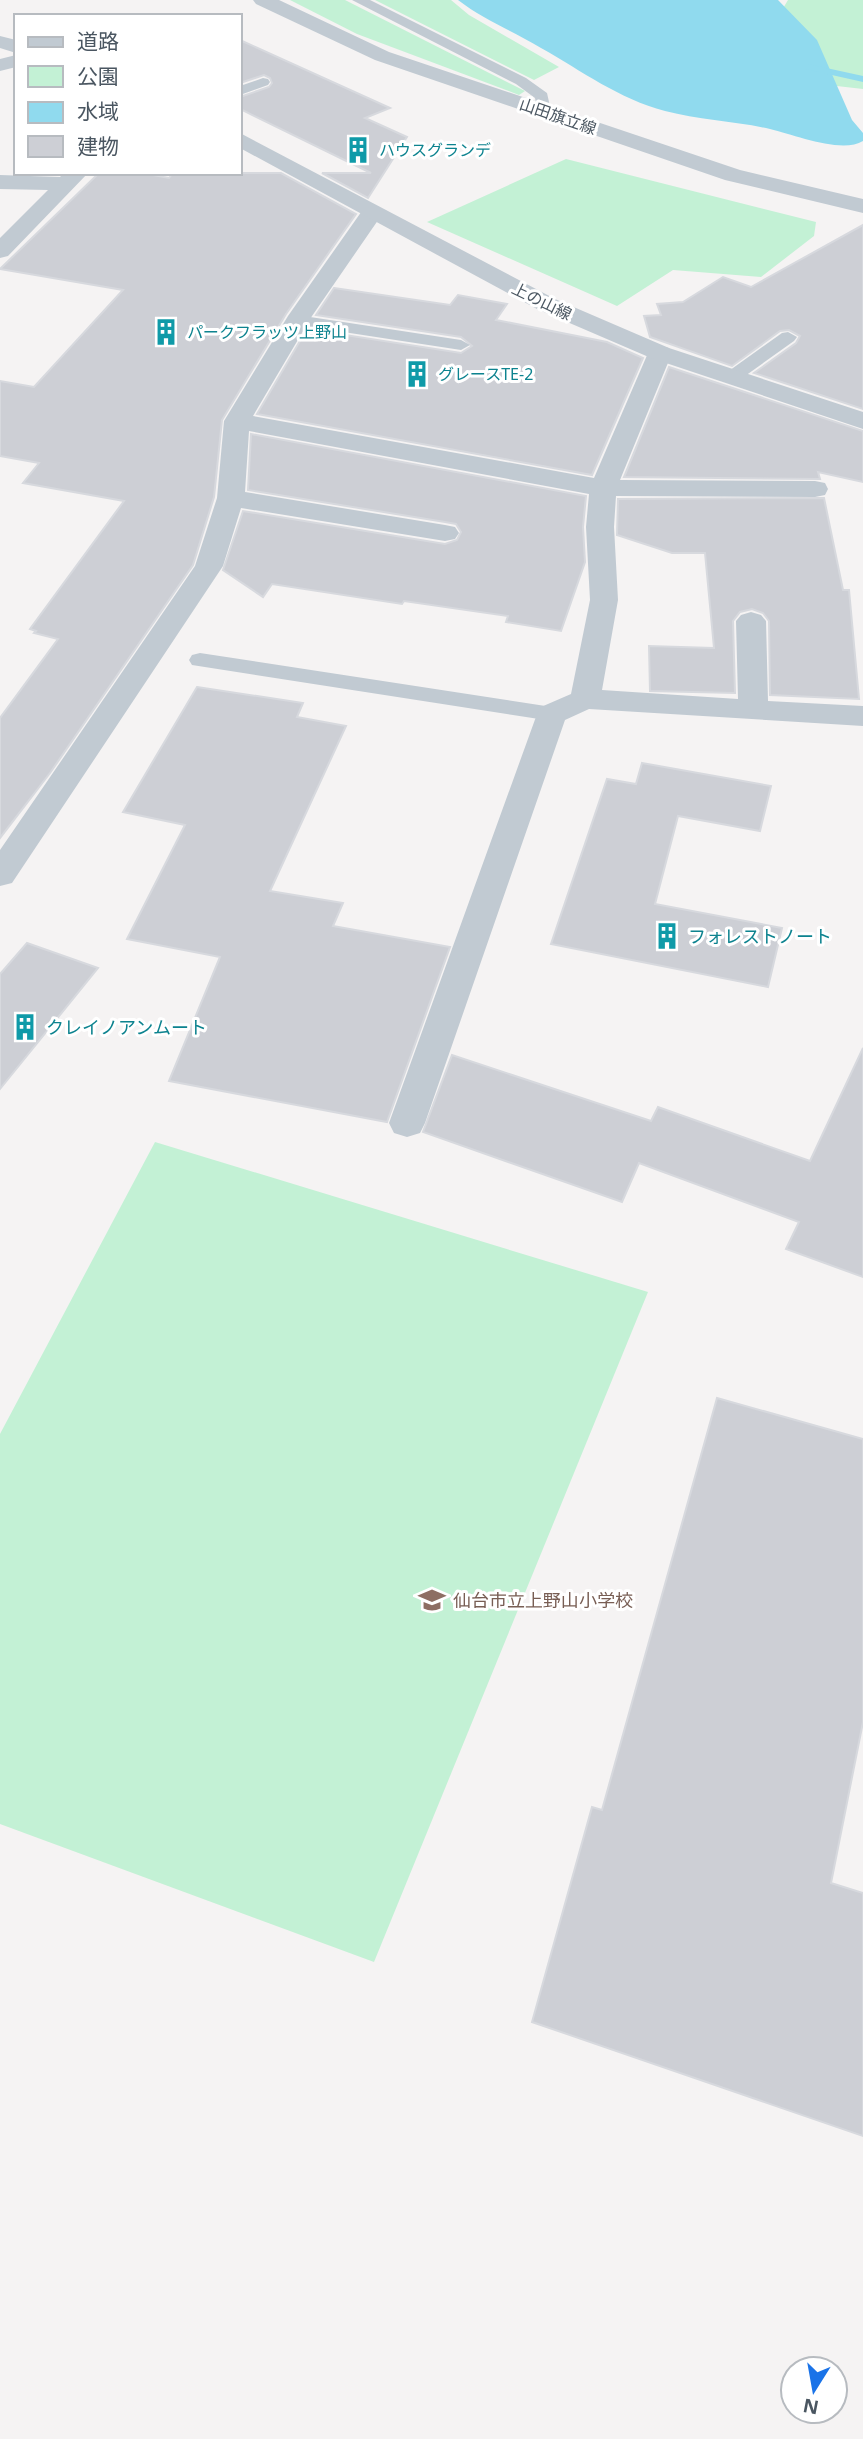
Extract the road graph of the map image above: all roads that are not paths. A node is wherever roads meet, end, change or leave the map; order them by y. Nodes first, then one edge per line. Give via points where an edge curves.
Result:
1 (263, 0) edge
2 (359, 0) edge
3 (263, 82) dead end
4 (242, 91) edge
5 (543, 111) junction
6 (242, 140) edge
7 (72, 178) edge
8 (0, 182) edge
9 (863, 206) edge
10 (372, 213) junction
11 (0, 251) edge
12 (297, 320) junction
13 (788, 337) dead end
14 (461, 345) dead end
15 (660, 353) junction
16 (732, 377) junction
17 (237, 421) junction
18 (863, 421) edge
19 (603, 488) junction
20 (815, 489) dead end
21 (231, 498) junction
22 (445, 533) dead end
23 (751, 621) dead end
24 (200, 660) dead end
25 (584, 699) junction
26 (753, 711) junction
27 (552, 714) junction
28 (863, 716) edge
29 (0, 875) edge
30 (407, 1123) dead end

1 - 5 street, 山田旗立線 via 382,56
2 - 5 lane via 521,81 542,96
3 - 4 lane
5 - 9 street, 山田旗立線 via 733,175
6 - 10 street, 上の山線
7 - 8 street
7 - 11 street
10 - 12 street
10 - 15 street, 上の山線 via 546,304
12 - 14 lane
12 - 17 street
13 - 16 lane
15 - 16 street, 上の山線
15 - 19 street
16 - 18 street, 上の山線
17 - 19 street
17 - 21 street
19 - 20 street
19 - 25 street via 604,600
21 - 22 street
21 - 29 street via 209,566
23 - 26 street
24 - 27 lane
25 - 26 street
25 - 27 street
26 - 28 street
27 - 30 street

